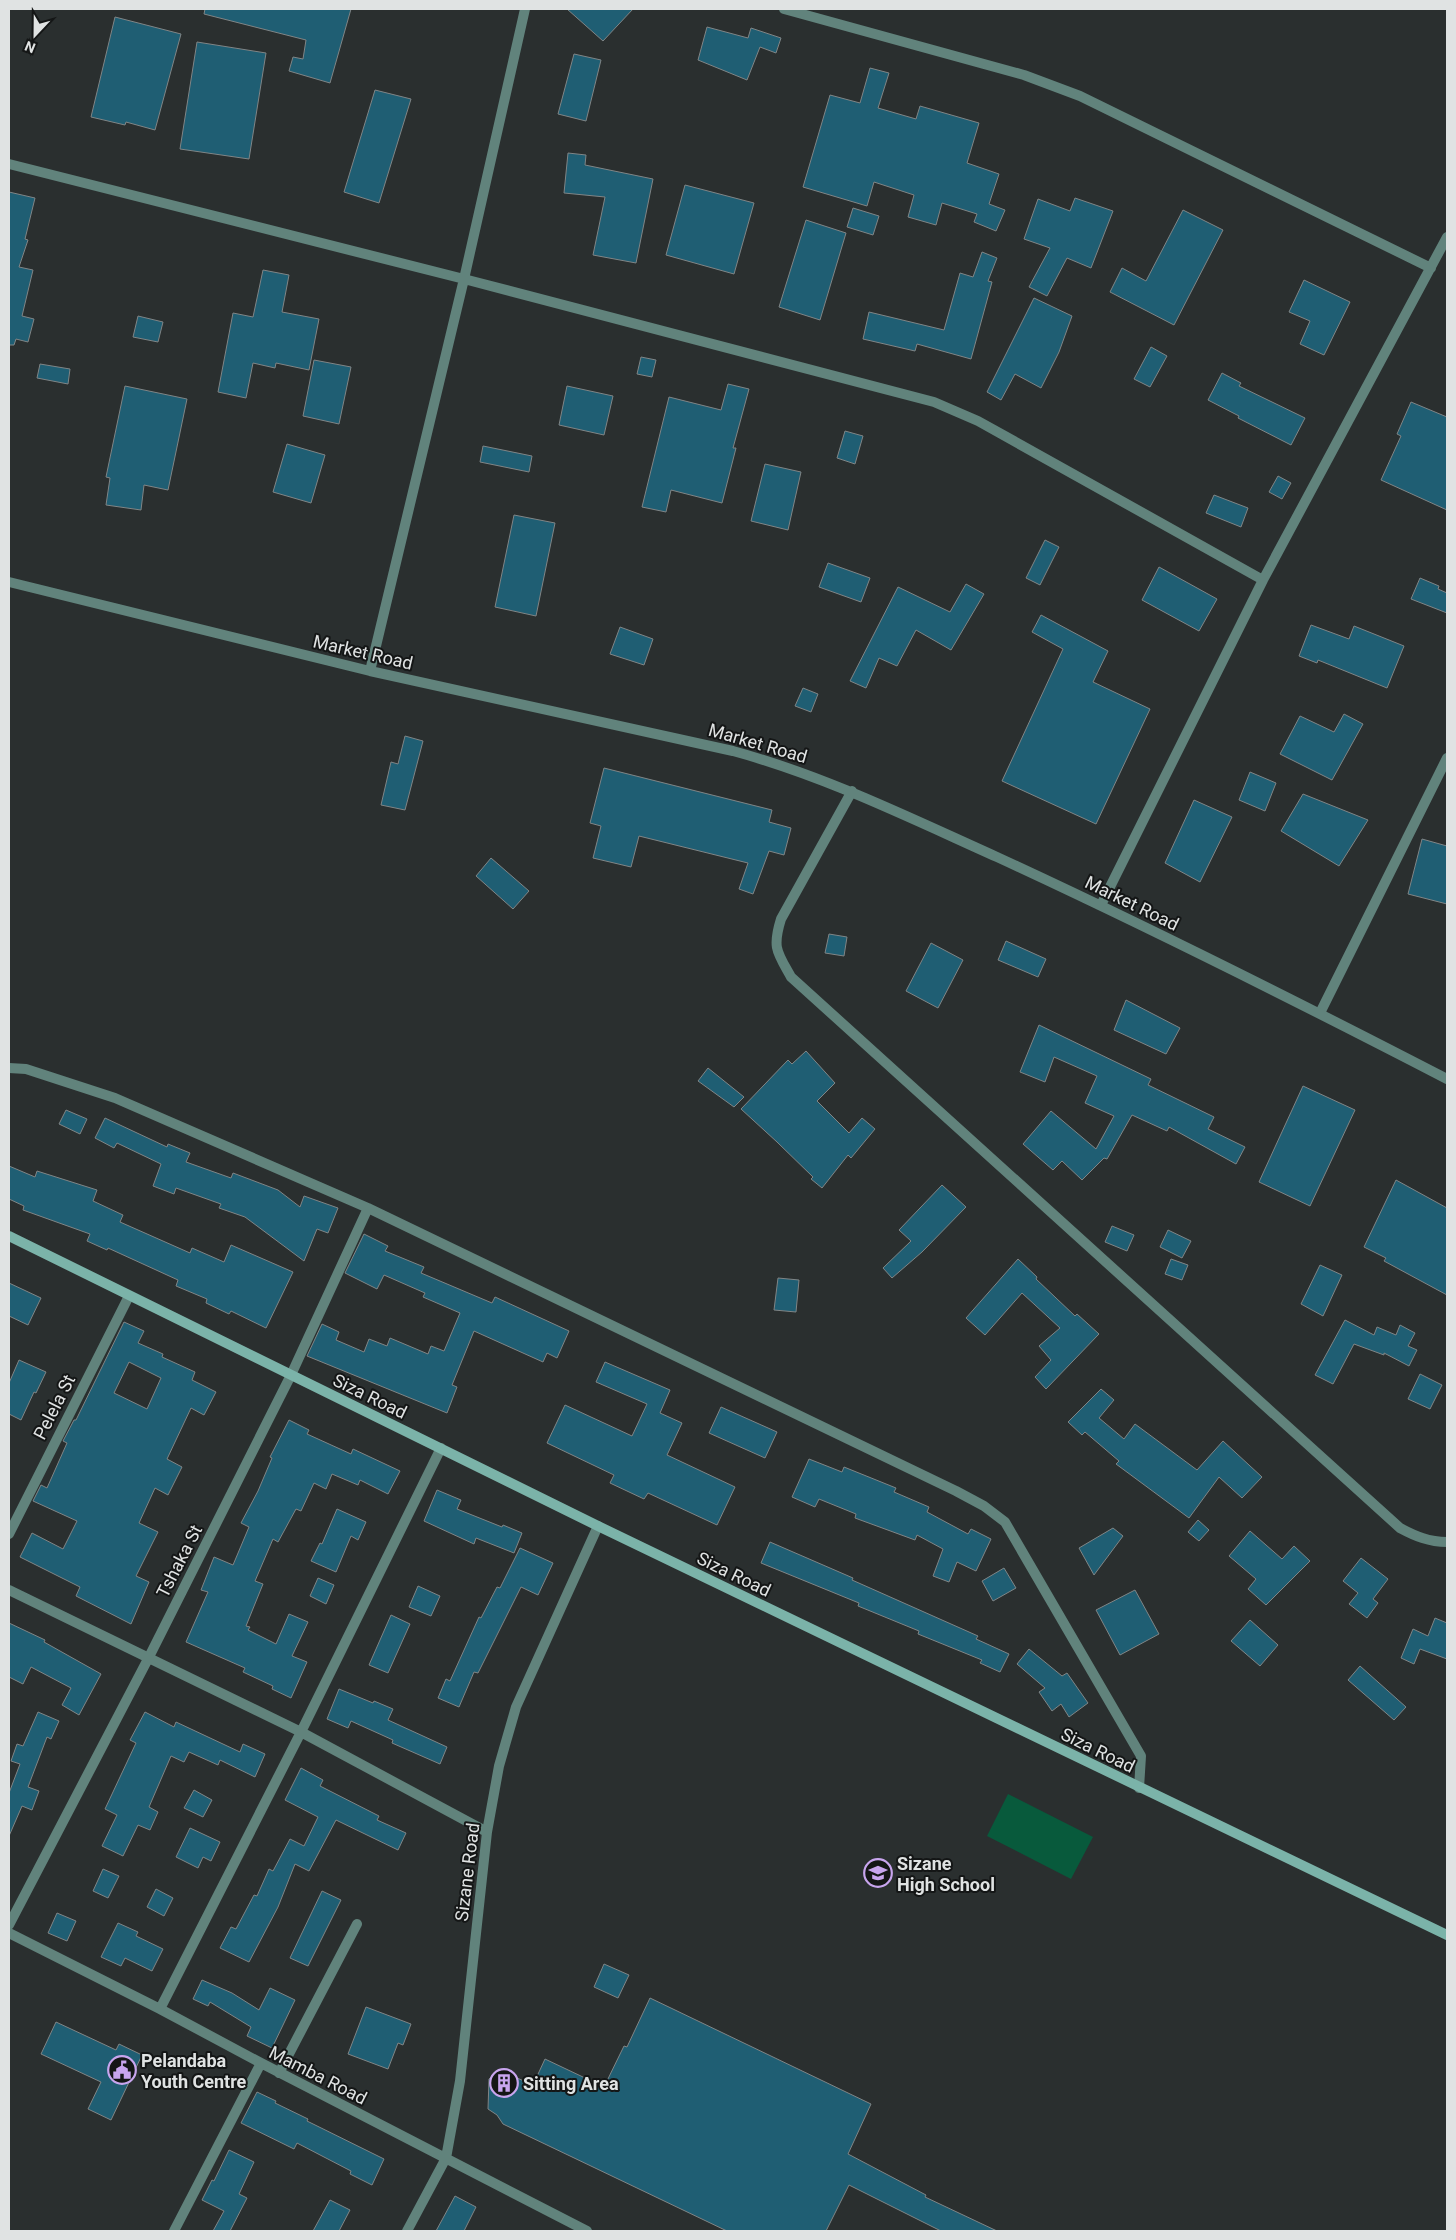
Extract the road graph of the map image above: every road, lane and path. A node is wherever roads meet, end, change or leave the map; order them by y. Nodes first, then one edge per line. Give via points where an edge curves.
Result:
1 (525, 9) edge
2 (784, 9) edge
3 (9, 164) edge
4 (1447, 237) edge
5 (1431, 268) junction
6 (464, 279) junction
7 (1263, 580) junction
8 (9, 582) edge
9 (370, 671) junction
10 (1447, 758) edge
11 (852, 791) junction
12 (1101, 905) junction
13 (1320, 1013) junction
14 (9, 1068) edge
15 (1447, 1079) edge
16 (368, 1208) junction
17 (9, 1236) edge
18 (129, 1296) junction
19 (290, 1375) junction
20 (441, 1448) junction
21 (598, 1526) junction
22 (9, 1534) edge
23 (1447, 1542) edge
24 (9, 1590) edge
25 (149, 1657) junction
26 (301, 1732) junction
27 (1139, 1788) junction
28 (487, 1832) junction
29 (357, 1924) dead end
30 (9, 1925) edge
31 (9, 1932) edge
32 (1447, 1935) edge
33 (160, 2009) junction
34 (261, 2063) junction
35 (279, 2073) junction
36 (446, 2158) junction
37 (174, 2231) edge
38 (408, 2231) edge
39 (587, 2231) edge

1 - 6 street
2 - 5 street via 1024,75 1080,96
3 - 6 street
4 - 5 street
5 - 7 street
6 - 7 street via 934,402 978,421
6 - 9 street
7 - 12 street
8 - 9 street, Market Road
9 - 11 street, Market Road via 733,751 776,762
10 - 13 street
11 - 12 street, Market Road
11 - 23 street via 780,919 776,950 791,977 1400,1528 1416,1537
12 - 13 street, Market Road
13 - 15 street, Market Road
14 - 16 street via 26,1070 115,1098
16 - 19 street, Tshaka St
16 - 27 street via 956,1491 1006,1522 1141,1756
17 - 18 street, Siza Road
18 - 19 street, Siza Road
18 - 22 street, Pelela St
19 - 20 street, Siza Road
19 - 25 street, Tshaka St
20 - 21 street, Siza Road
20 - 26 street
21 - 27 street, Siza Road
21 - 28 street, Sizane Road via 516,1708 499,1766
24 - 25 street
25 - 26 street
25 - 30 street, Tshaka St
26 - 28 street
26 - 33 street
27 - 32 street, Siza Road
28 - 36 street, Sizane Road via 460,2081
29 - 35 street
31 - 33 street, Mamba Road
33 - 34 street, Mamba Road
34 - 35 street, Mamba Road
34 - 37 street
35 - 36 street, Mamba Road
36 - 38 street, Sizane Road
36 - 39 street, Mamba Road

